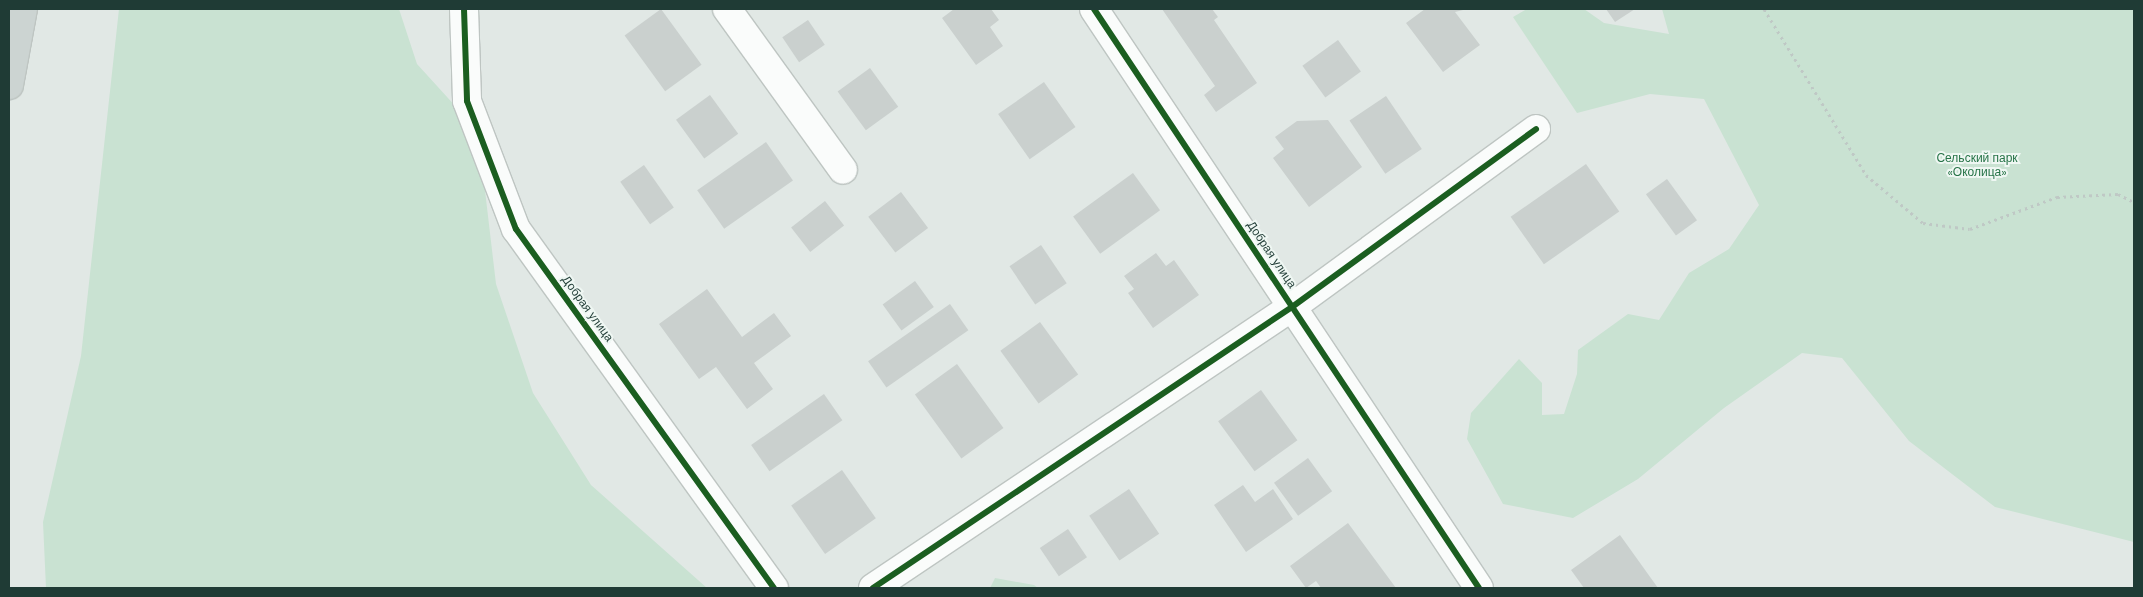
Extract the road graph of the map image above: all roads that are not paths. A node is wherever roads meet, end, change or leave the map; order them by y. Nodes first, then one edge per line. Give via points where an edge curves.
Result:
1 (23, 9) edge
2 (464, 9) edge
3 (727, 9) edge
4 (1094, 9) edge
5 (9, 85) edge
6 (1536, 129) dead end
7 (843, 170) dead end
8 (1292, 307) junction
9 (774, 588) edge
10 (873, 588) edge
11 (1479, 588) edge

1 - 5 main road
2 - 9 street, Добрая улица via 467,101 516,229
3 - 7 street
4 - 8 street, Добрая улица
6 - 8 street
8 - 10 street
8 - 11 street, Добрая улица

